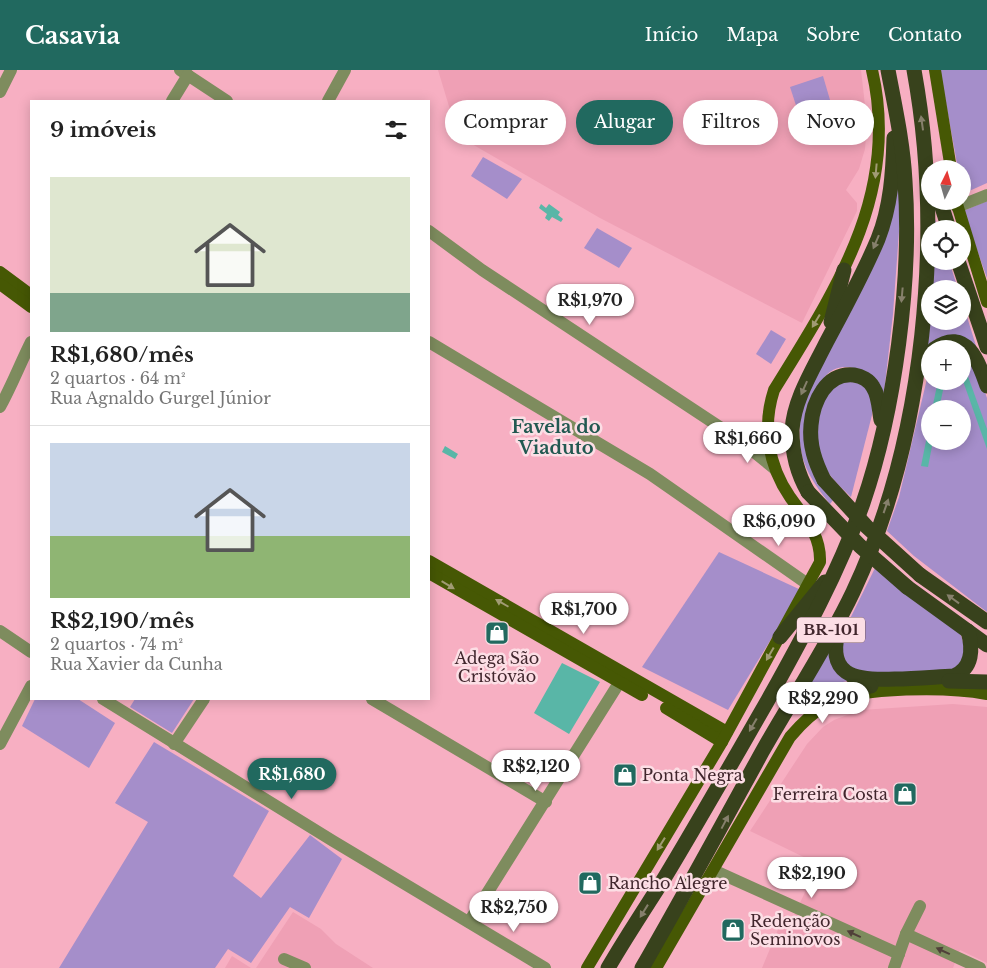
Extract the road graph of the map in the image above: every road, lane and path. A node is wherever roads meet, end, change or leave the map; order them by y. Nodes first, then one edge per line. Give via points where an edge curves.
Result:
1 (11, 70) edge
2 (345, 70) edge
3 (872, 70) edge
4 (888, 70) edge
5 (914, 70) edge
6 (935, 70) edge
7 (184, 73) edge
8 (0, 92) edge
9 (172, 100) edge
10 (225, 100) edge
11 (329, 100) edge
12 (895, 107) junction
13 (927, 160) edge
14 (950, 160) edge
15 (987, 195) edge
16 (971, 200) edge
17 (927, 210) edge
18 (958, 210) edge
19 (430, 232) edge
20 (844, 270) junction
21 (961, 270) edge
22 (0, 272) edge
23 (0, 284) edge
24 (30, 294) edge
25 (987, 302) edge
26 (30, 306) edge
27 (430, 343) edge
28 (30, 344) edge
29 (825, 346) junction
30 (987, 347) edge
31 (971, 351) edge
32 (30, 363) edge
33 (921, 369) edge
34 (19, 372) junction
35 (916, 378) junction
36 (987, 386) edge
37 (0, 407) edge
38 (767, 428) junction
39 (882, 432) junction
40 (738, 439) junction
41 (775, 469) junction
42 (430, 563) edge
43 (430, 574) edge
44 (832, 574) junction
45 (809, 585) junction
46 (853, 592) junction
47 (987, 622) edge
48 (0, 631) edge
49 (968, 631) junction
50 (780, 638) junction
51 (987, 645) edge
52 (30, 651) edge
53 (622, 678) junction
54 (987, 682) edge
55 (30, 688) edge
56 (987, 694) edge
57 (105, 700) edge
58 (203, 700) edge
59 (374, 700) edge
60 (842, 700) junction
61 (724, 737) junction
62 (0, 744) edge
63 (174, 744) junction
64 (546, 802) junction
65 (708, 867) junction
66 (920, 906) dead end
67 (687, 913) joint
68 (469, 922) junction
69 (906, 934) junction
70 (899, 954) junction
71 (284, 959) dead end
72 (306, 968) edge
73 (545, 968) edge
74 (587, 968) edge
75 (608, 968) edge
76 (642, 968) edge
77 (656, 968) edge
78 (894, 968) edge
79 (980, 968) edge

1 - 8 street
2 - 11 street
3 -> 20 main road via 877,129 876,175 862,227
4 - 12 highway, BR-101
13 -> 5 highway, BR-101
6 - 14 main road
7 - 9 street
7 - 10 street
12 -> 29 highway via 891,188 884,221
12 -> 39 highway, BR-101 via 906,183 905,248 899,332
15 - 16 street
17 - 35 highway, BR-101 via 925,286
18 - 25 main road
19 - 40 street via 482,270
20 - 29 highway
20 -> 38 main road via 774,390
21 - 30 highway
22 - 24 main road
23 - 26 main road
27 - 45 street via 650,474
28 - 34 street
29 -> 49 highway, bridge via 800,397 792,429 796,466 808,492 860,546 907,587
31 - 36 highway via 978,360
32 - 34 street via 25,372
33 - 35 highway
34 - 37 street
46 -> 35 highway, BR-101 via 898,469
38 - 40 street
38 - 41 main road
39 - 44 highway, BR-101 via 863,503
47 -> 39 highway, bridge via 920,575 867,527 824,480 814,460 811,425 817,401 827,385 846,375 867,381 878,400
40 - 41 street
41 - 45 main road via 818,540 820,562
53 -> 42 main road
43 -> 53 main road
44 - 50 highway
44 -> 75 highway, BR-101 via 816,612 756,720 666,876
45 - 50 main road
46 - 49 highway via 837,635 836,653 838,663 853,677 876,680 954,676 961,673 970,660
65 -> 46 highway, BR-101
48 - 52 street
49 - 51 highway
50 -> 61 main road
53 - 61 main road
53 - 64 street
54 - 60 highway via 852,688
55 - 62 street
56 - 60 main road via 883,692
57 - 63 street
58 - 63 street
59 - 64 street
60 - 65 main road via 813,714 790,736
61 -> 74 main road
63 - 68 street
64 - 68 street
65 - 67 highway
70 -> 65 street
65 - 76 highway, BR-101
66 - 69 street
67 - 77 main road
68 - 73 street
69 - 70 street
79 -> 69 street
70 - 78 street
71 - 72 street

